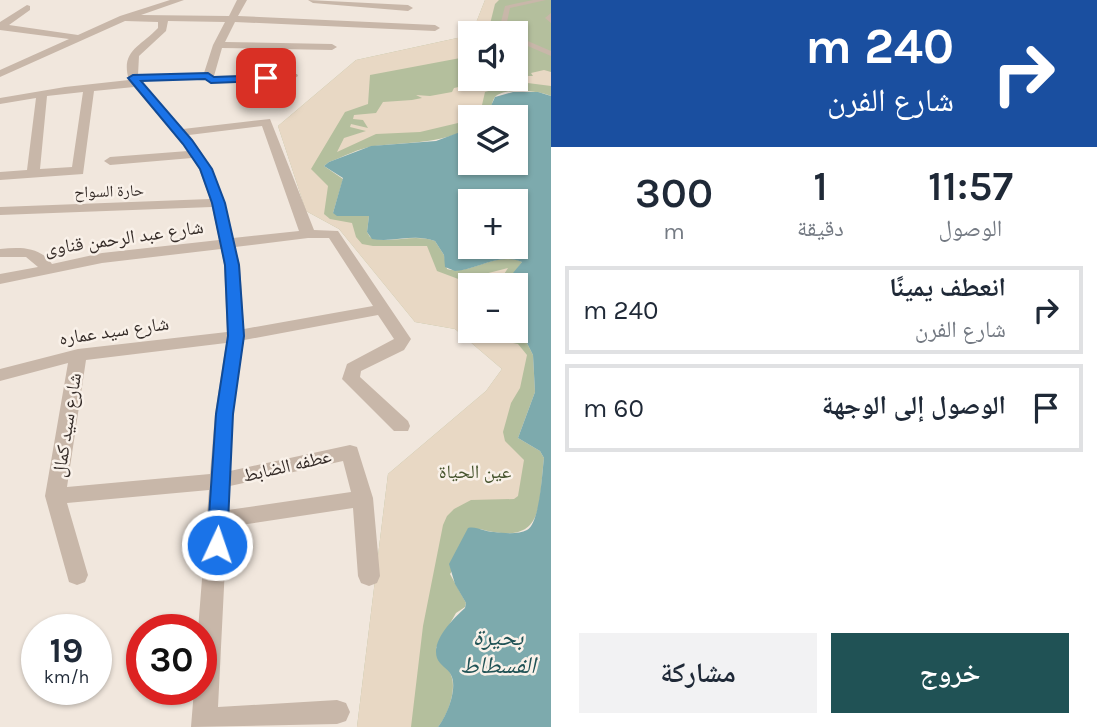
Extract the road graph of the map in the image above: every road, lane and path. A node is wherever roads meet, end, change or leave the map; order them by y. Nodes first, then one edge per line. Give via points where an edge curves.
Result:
1 (140, 0) edge
2 (178, 0) edge
3 (242, 0) edge
4 (313, 0) edge
5 (421, 0) edge
6 (543, 0) edge
7 (402, 3) edge
8 (27, 8) dead end
9 (551, 15) edge
10 (159, 17) junction
11 (123, 18) junction
12 (230, 19) junction
13 (505, 21) edge
14 (551, 21) edge
15 (0, 27) edge
16 (414, 27) junction
17 (435, 28) dead end
18 (79, 37) junction
19 (528, 43) edge
20 (218, 45) junction
21 (332, 47) dead end
22 (551, 54) edge
23 (0, 74) edge
24 (208, 76) junction
25 (293, 76) dead end
26 (135, 81) junction
27 (89, 88) junction
28 (42, 94) junction
29 (0, 101) edge
30 (179, 133) junction
31 (197, 154) junction
32 (110, 161) dead end
33 (33, 175) junction
34 (0, 176) edge
35 (218, 203) junction
36 (0, 211) edge
37 (308, 234) junction
38 (226, 243) junction
39 (0, 253) edge
40 (46, 267) junction
41 (0, 279) edge
42 (381, 309) junction
43 (236, 336) junction
44 (78, 355) junction
45 (0, 375) edge
46 (401, 426) dead end
47 (219, 481) junction
48 (55, 496) junction
49 (363, 498) junction
50 (219, 520) junction
51 (77, 575) dead end
52 (369, 576) dead end
53 (337, 712) dead end
54 (204, 723) edge

1 - 11 street
2 - 11 street
3 - 12 street
4 - 7 street
5 - 7 street
6 - 13 lane via 507,7
7 - 16 street
8 - 15 street
9 - 14 lane
10 - 11 street
10 - 12 street
10 - 26 street via 163,29 134,55 131,70
11 - 18 street
12 - 16 street
12 - 20 street
15 - 18 street
16 - 17 street
18 - 23 street
19 - 22 lane
20 - 21 street
20 - 24 street
24 - 25 street via 211,80
24 - 26 street
26 - 27 street
26 - 30 street
27 - 28 street
27 - 33 street via 77,172
28 - 29 street
28 - 33 street
30 - 31 street
30 - 37 street via 266,122
31 - 32 street
31 - 35 street
33 - 34 street
35 - 36 street, حارة السواح
35 - 38 street
37 - 38 street, شارع عبد الرحمن قناوى
37 - 42 street, شارع عبد الرحمن قناوى via 333,234
38 - 40 street, شارع عبد الرحمن قناوى
38 - 43 street via 232,265
39 - 40 street via 37,256
40 - 41 street, شارع عبد الرحمن قناوى
42 - 43 street, شارع سيد عماره
42 - 46 street via 401,334 401,343 353,368 350,375
43 - 44 street, شارع سيد عماره
43 - 47 street
44 - 45 street, شارع سيد عماره
44 - 48 street, شارع سيد كمال
47 - 48 street
47 - 49 street, عطفه الضابط via 350,452
47 - 50 street
48 - 51 street, شارع سيد كمال
49 - 50 street
49 - 52 street
50 - 54 street
53 - 54 street

